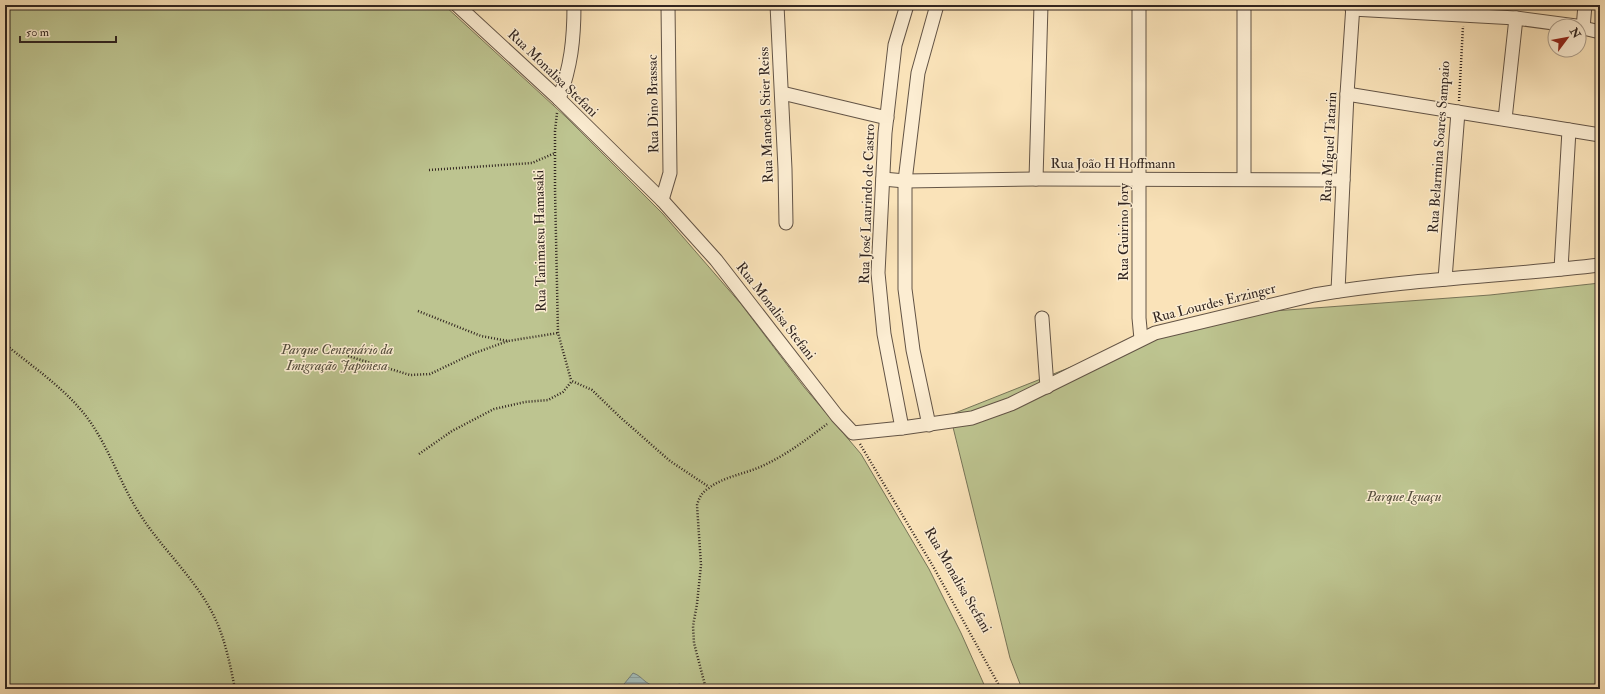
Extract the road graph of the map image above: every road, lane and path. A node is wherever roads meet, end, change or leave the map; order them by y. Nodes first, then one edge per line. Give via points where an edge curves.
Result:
1 (458, 5) edge
2 (476, 5) edge
3 (574, 5) edge
4 (668, 5) edge
5 (777, 5) edge
6 (907, 5) edge
7 (937, 5) edge
8 (1041, 5) edge
9 (1139, 5) edge
10 (1244, 5) edge
11 (1585, 5) edge
12 (1352, 7) edge
13 (1456, 12) edge
14 (473, 18) junction
15 (1516, 18) junction
16 (1581, 18) edge
17 (1547, 22) edge
18 (1587, 29) edge
19 (1600, 32) edge
20 (782, 93) junction
21 (1347, 94) junction
22 (559, 99) junction
23 (1458, 112) junction
24 (887, 118) junction
25 (1505, 119) junction
26 (1569, 130) junction
27 (1600, 135) edge
28 (555, 152) junction
29 (429, 170) dead end
30 (1036, 179) junction
31 (1140, 179) junction
32 (1244, 179) junction
33 (883, 180) junction
34 (1343, 180) junction
35 (905, 181) junction
36 (662, 200) junction
37 (786, 224) dead end
38 (1600, 265) edge
39 (1561, 269) junction
40 (1446, 279) junction
41 (1338, 291) junction
42 (418, 311) dead end
43 (1042, 318) dead end
44 (558, 333) junction
45 (1141, 339) junction
46 (508, 342) junction
47 (5, 344) edge
48 (348, 356) dead end
49 (572, 381) junction
50 (1047, 387) junction
51 (837, 416) junction
52 (929, 425) junction
53 (902, 428) junction
54 (853, 433) junction
55 (420, 454) dead end
56 (709, 487) junction
57 (235, 689) edge
58 (706, 689) edge
59 (1001, 689) edge

1 - 14 street, Rua Monalisa Stefani
2 - 14 street
3 - 22 street via 574,32 568,74
4 - 36 street, Rua Dino Brassac via 670,173
5 - 20 street, Rua Manoela Stier Reiss
6 - 24 street, Rua José Laurindo de Castro via 896,45
7 - 35 street via 918,73
8 - 30 street
9 - 31 street, Rua Guirino Jory
10 - 32 street
11 - 16 street
12 - 13 street
12 - 21 street, Rua Miguel Tatarin
13 - 15 street
13 - 23 path, Rua Belarmina Soares Sampaio
14 - 22 street, Rua Monalisa Stefani
15 - 17 street
15 - 25 street
18 - 19 street
20 - 24 street
20 - 37 street, Rua Manoela Stier Reiss
21 - 23 street
21 - 34 street, Rua Miguel Tatarin
22 - 28 path, Rua Tanimatsu Hamasaki
22 - 36 street, Rua Monalisa Stefani
23 - 25 street
23 - 40 street, Rua Belarmina Soares Sampaio
24 - 33 street, Rua José Laurindo de Castro
25 - 26 street
26 - 27 street
26 - 39 street
28 - 29 path via 532,163
28 - 44 path, Rua Tanimatsu Hamasaki
30 - 31 street, Rua João H Hoffmann
30 - 35 street, Rua João H Hoffmann
31 - 32 street, Rua João H Hoffmann
31 - 45 street, Rua Guirino Jory
32 - 34 street, Rua João H Hoffmann
33 - 35 street, Rua João H Hoffmann
33 - 53 street, Rua José Laurindo de Castro via 878,273 884,334
34 - 41 street, Rua Miguel Tatarin
35 - 52 street via 905,290 913,350
36 - 51 street, Rua Monalisa Stefani via 716,260
38 - 39 street, Rua Lourdes Erzinger
39 - 40 street, Rua Lourdes Erzinger
40 - 41 street, Rua Lourdes Erzinger
41 - 45 street, Rua Lourdes Erzinger
42 - 46 path via 480,336
43 - 50 street
44 - 46 path
44 - 49 path, Rua Tanimatsu Hamasaki
45 - 50 street, Rua Lourdes Erzinger
46 - 48 path via 472,354 430,374 410,375
47 - 57 path via 57,386 93,426 142,518 209,607 227,652
49 - 55 path via 563,392 548,400 494,409 452,431
49 - 56 path via 592,390 670,460
50 - 52 street, Rua Lourdes Erzinger via 972,418
51 - 54 street, Rua Monalisa Stefani
51 - 56 path via 796,447 761,467
52 - 53 street, Rua Lourdes Erzinger
53 - 54 street, Rua Lourdes Erzinger
54 - 59 path, Rua Monalisa Stefani via 934,568
56 - 58 path via 700,496 697,505 701,565 693,626 694,643

